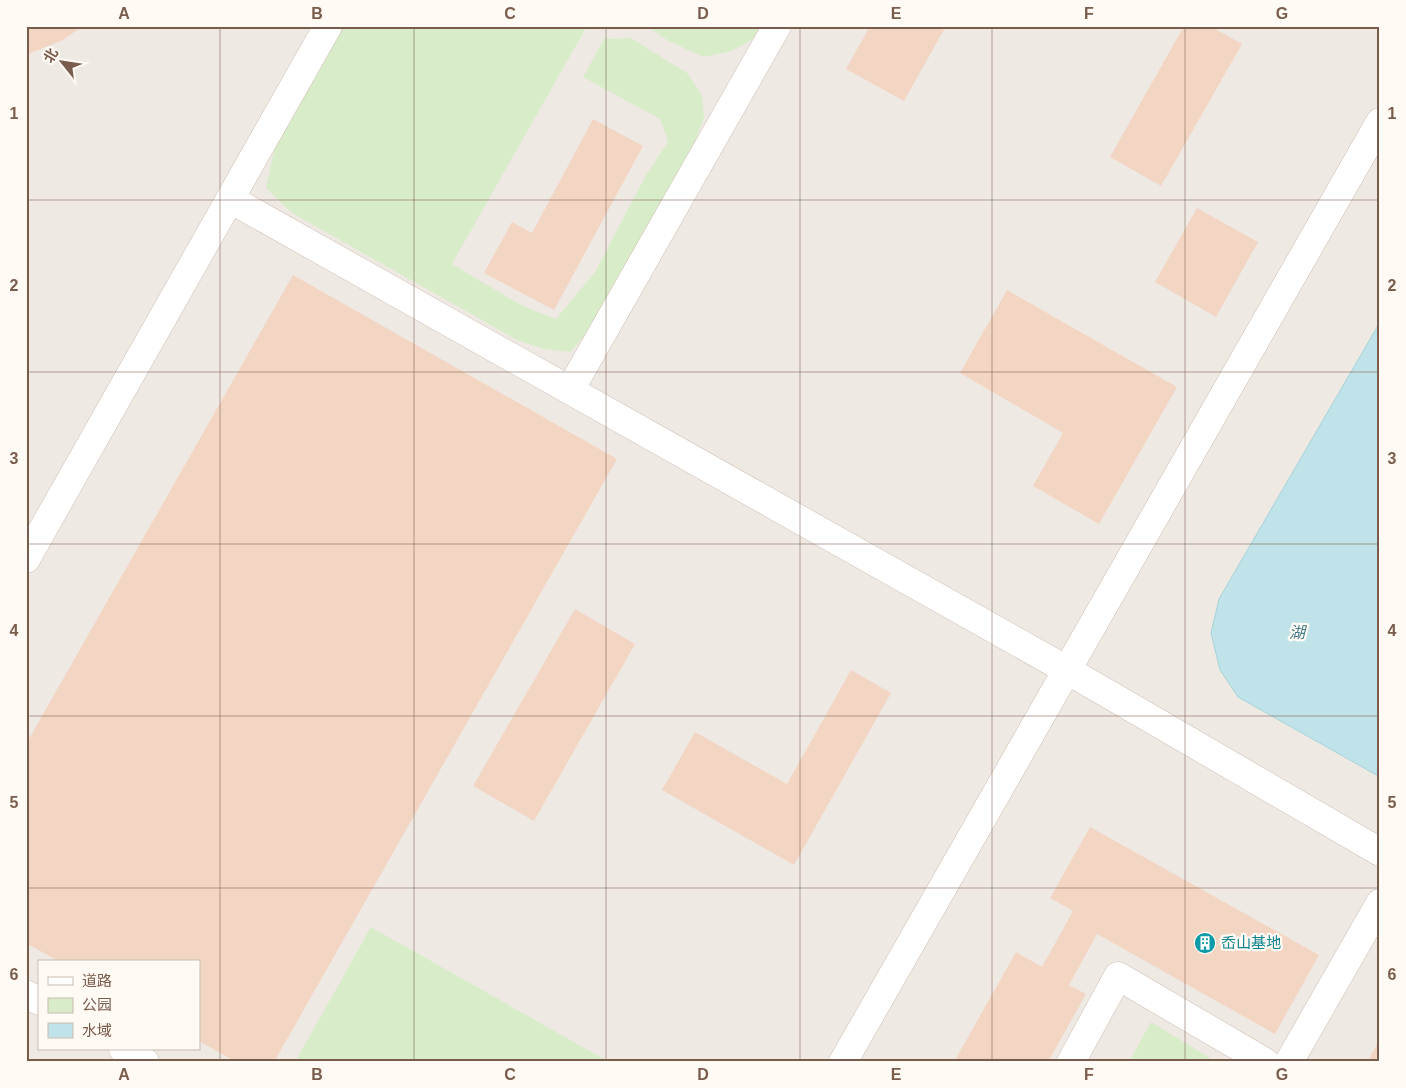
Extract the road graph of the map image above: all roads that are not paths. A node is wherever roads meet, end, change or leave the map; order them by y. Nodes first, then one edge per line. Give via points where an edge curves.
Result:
1 (328, 26) edge
2 (777, 26) edge
3 (1380, 122) edge
4 (230, 199) junction
5 (570, 390) junction
6 (26, 559) edge
7 (1067, 670) junction
8 (1380, 852) edge
9 (1380, 903) edge
10 (26, 994) edge
11 (38, 1000) edge
12 (126, 1050) edge
13 (146, 1062) edge
14 (843, 1062) edge
15 (1071, 1062) edge
16 (1265, 1062) edge
17 (1289, 1062) edge

1 - 4 lane
2 - 5 lane
3 - 7 lane
4 - 5 lane
4 - 6 lane
5 - 7 lane
7 - 8 lane
7 - 14 lane
9 - 17 lane
10 - 11 lane
12 - 13 lane
15 - 16 lane via 1118,976

